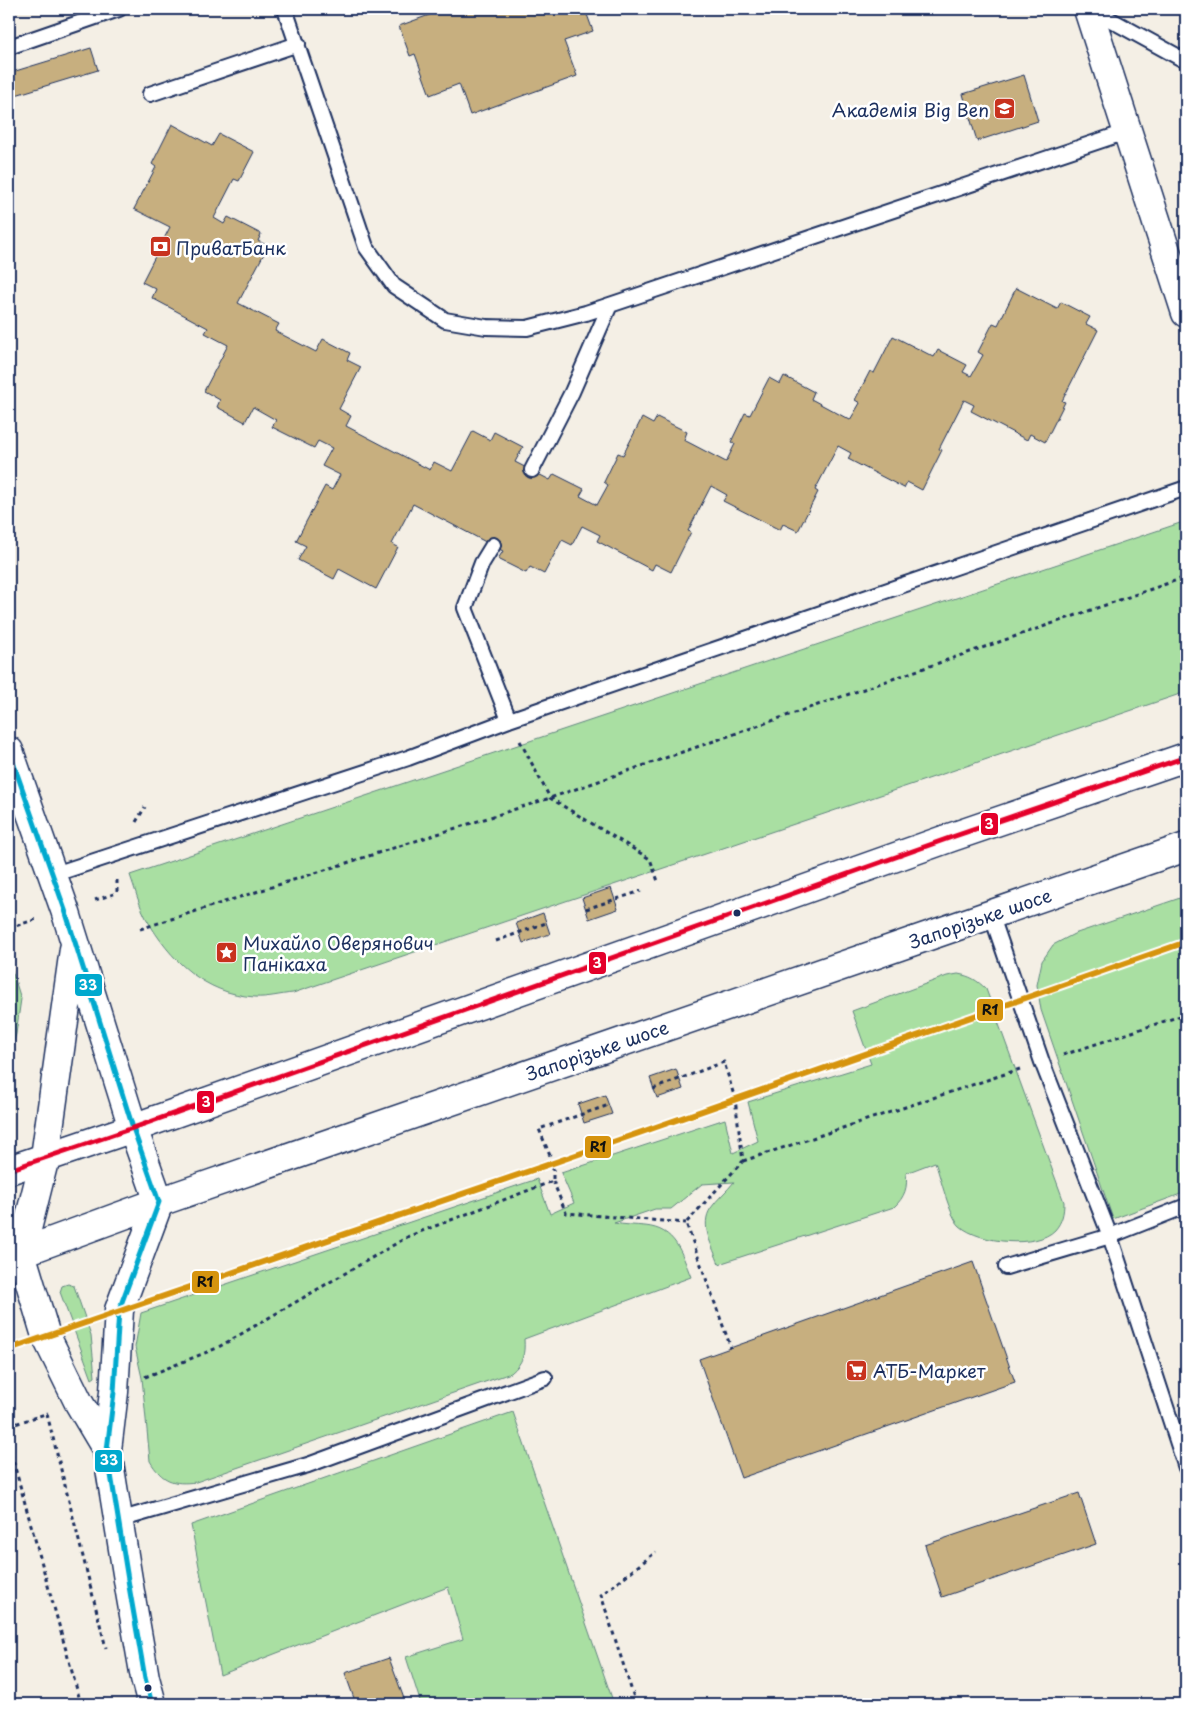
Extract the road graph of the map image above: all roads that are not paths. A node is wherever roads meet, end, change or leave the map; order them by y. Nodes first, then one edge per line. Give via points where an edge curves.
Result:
1 (119, 9) edge
2 (285, 9) edge
3 (1089, 9) edge
4 (298, 44) junction
5 (9, 47) edge
6 (1186, 61) edge
7 (150, 94) dead end
8 (1129, 131) junction
9 (610, 305) junction
10 (1186, 313) edge
11 (532, 470) dead end
12 (1186, 488) edge
13 (493, 545) dead end
14 (509, 720) junction
15 (9, 751) edge
16 (1186, 757) edge
17 (1186, 847) edge
18 (52, 875) junction
19 (990, 914) junction
20 (75, 943) junction
21 (134, 1128) junction
22 (45, 1157) junction
23 (9, 1170) edge
24 (159, 1202) junction
25 (1186, 1206) edge
26 (1110, 1236) junction
27 (15, 1255) edge
28 (1006, 1267) dead end
29 (545, 1378) dead end
30 (107, 1450) junction
31 (1186, 1468) edge
32 (119, 1520) junction
33 (152, 1704) edge

1 - 5 lane
2 - 4 lane
3 - 6 lane
3 - 8 main road
4 - 7 lane
4 - 9 lane via 366,248 394,286 445,320 486,327 527,328
8 - 9 lane
8 - 10 main road
9 - 11 lane via 572,392
12 - 14 lane
13 - 14 lane via 482,562 465,608
14 - 18 lane via 408,758
15 - 18 main road
16 - 21 main road
17 - 19 main road, Запорізьке шосе
18 - 20 main road
19 - 24 main road, Запорізьке шосе
19 - 26 lane via 1042,1062
20 - 21 main road
20 - 22 main road
21 - 22 main road
21 - 24 main road
22 - 23 main road
22 - 27 main road
24 - 27 main road, Запорізьке шосе
24 - 30 main road via 119,1310
25 - 26 lane
26 - 28 lane
26 - 31 lane
27 - 30 main road via 46,1336 79,1403
29 - 32 lane via 308,1465
30 - 32 main road
32 - 33 main road

